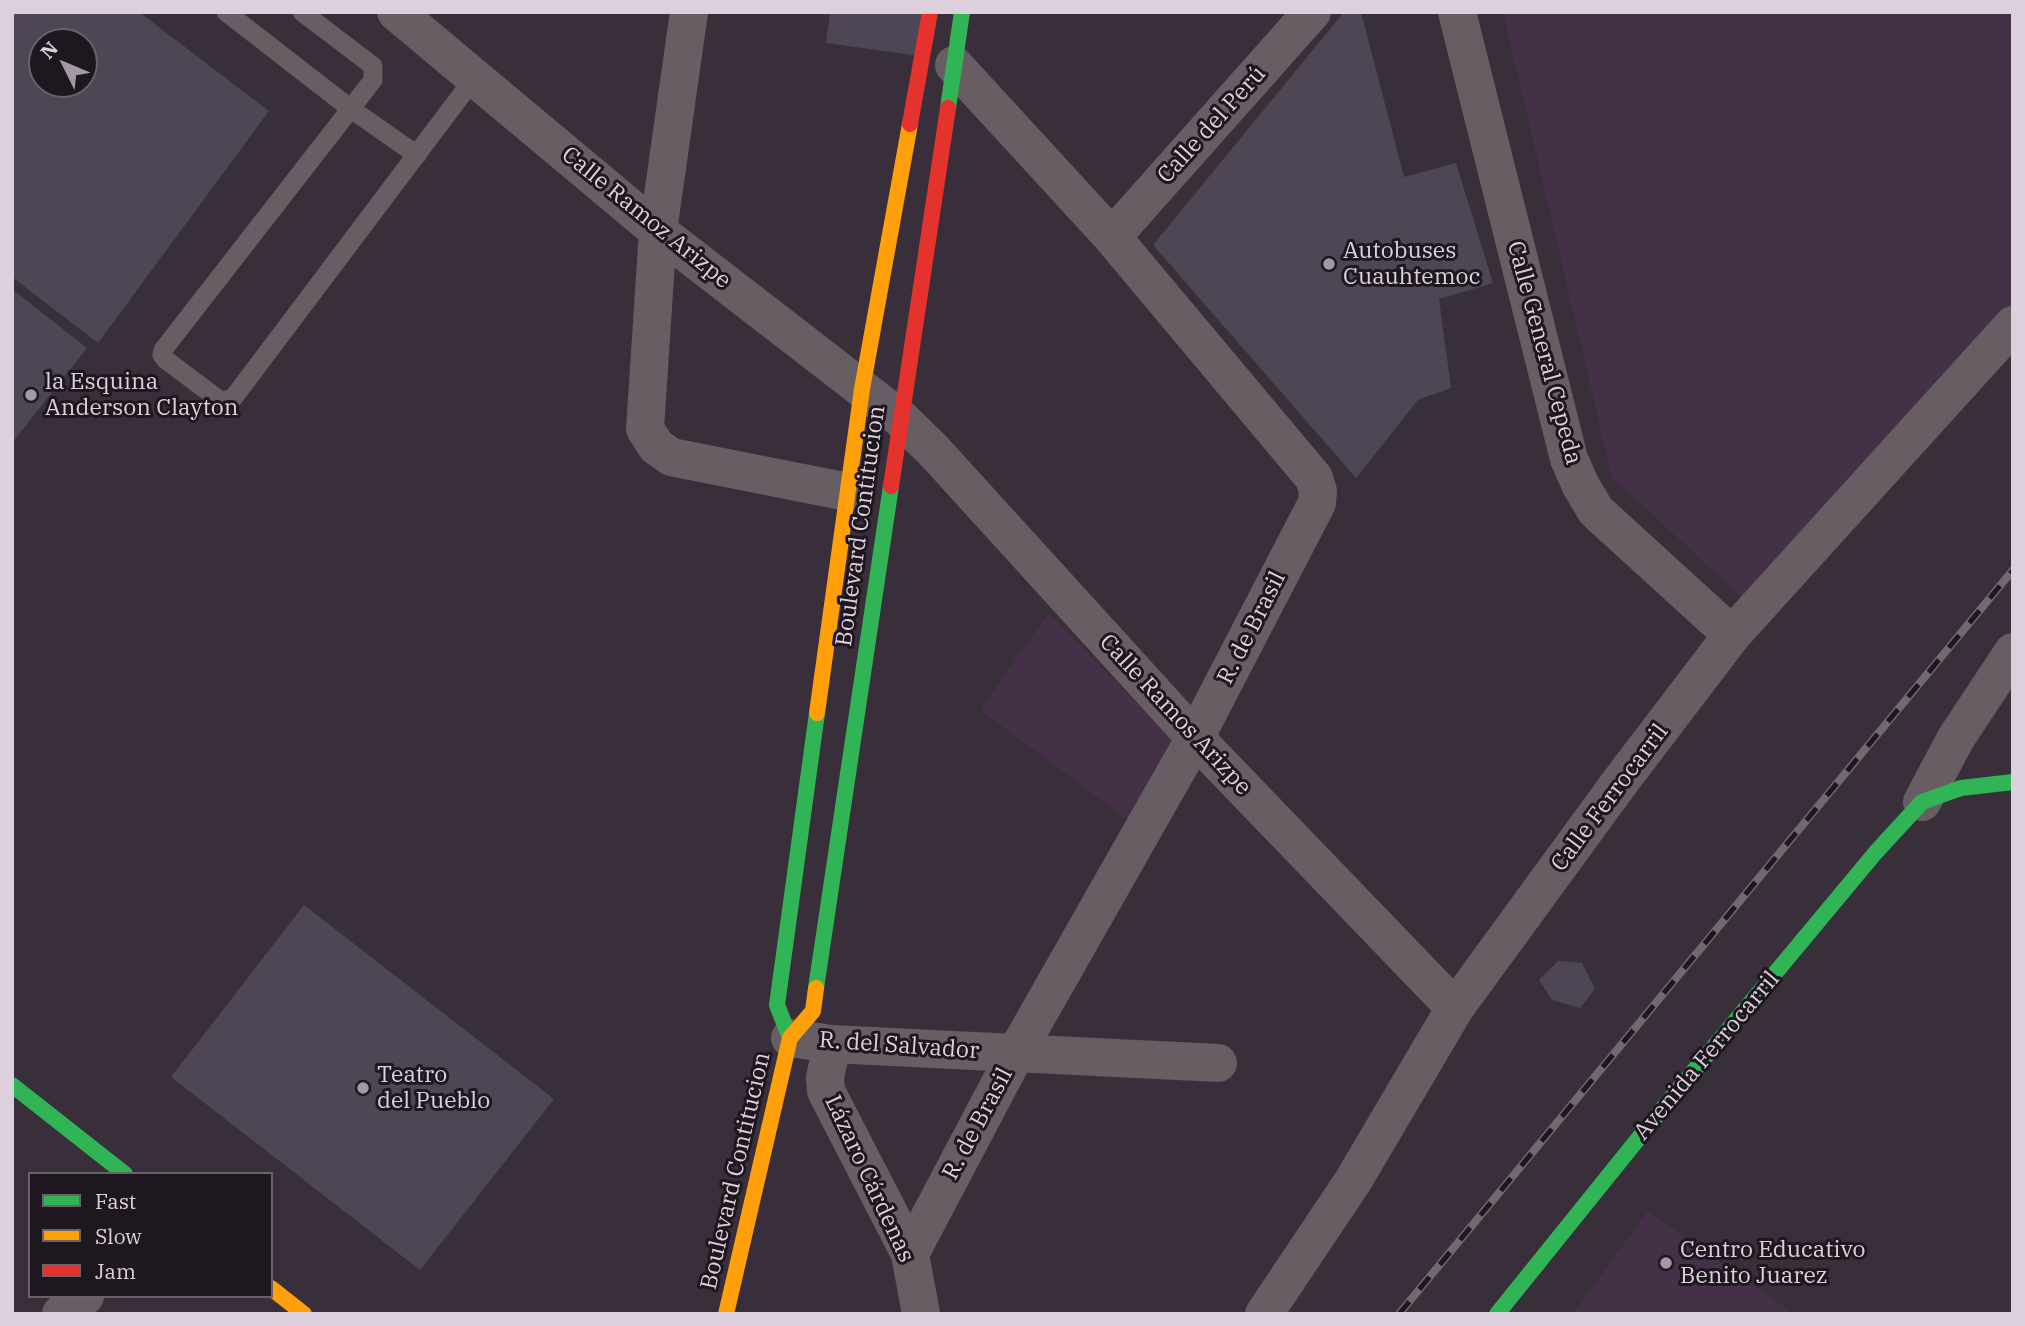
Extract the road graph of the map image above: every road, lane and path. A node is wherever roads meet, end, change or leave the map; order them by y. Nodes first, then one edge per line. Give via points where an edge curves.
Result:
1 (226, 12) edge
2 (302, 12) edge
3 (396, 12) edge
4 (689, 12) edge
5 (930, 12) edge
6 (962, 12) edge
7 (1312, 12) edge
8 (1457, 12) edge
9 (440, 29) edge
10 (954, 65) junction
11 (475, 77) junction
12 (351, 109) junction
13 (417, 155) junction
14 (658, 231) junction
15 (1112, 237) junction
16 (2013, 325) edge
17 (862, 389) junction
18 (900, 418) junction
19 (848, 492) junction
20 (1732, 635) junction
21 (2013, 652) edge
22 (1195, 738) junction
23 (2013, 782) edge
24 (1922, 802) junction
25 (1455, 1008) junction
26 (790, 1038) junction
27 (832, 1044) junction
28 (1016, 1054) junction
29 (1218, 1063) dead end
30 (12, 1086) edge
31 (122, 1172) edge
32 (910, 1254) junction
33 (273, 1290) edge
34 (82, 1298) edge
35 (61, 1314) edge
36 (304, 1314) edge
37 (726, 1314) edge
38 (922, 1314) edge
39 (1264, 1314) edge
40 (1496, 1314) edge

1 - 12 lane
2 - 12 lane via 373,66 373,80
3 - 9 street, Calle Ramoz Arizpe
4 - 14 street
5 - 17 street, Boulevard Contitucion
6 - 10 street, Boulevard Contitucion
7 - 15 street, Calle del Perú
8 - 20 street, Calle General Cepeda via 1569,459 1596,511
9 - 11 street, Calle Ramoz Arizpe
10 - 15 street, R. de Brasil
10 - 18 street, Boulevard Contitucion
11 - 13 lane
11 - 14 street, Calle Ramoz Arizpe
12 - 13 lane
12 - 13 lane via 163,350 166,359 222,402 234,397
14 - 17 street, Calle Ramoz Arizpe
14 - 19 street via 645,429 656,446 671,457
15 - 22 street, R. de Brasil via 1314,478 1318,491 1317,503
16 - 20 street, Calle Ferrocarril
17 - 18 street, Calle Ramoz Arizpe
17 - 19 street, Boulevard Contitucion
18 - 22 street, Calle Ramos Arizpe
18 - 26 street, Boulevard Contitucion via 813,1012
19 - 26 street, Boulevard Contitucion via 777,1005
20 - 25 street, Calle Ferrocarril
21 - 24 street, Avenida Ferrocarril via 1956,738
22 - 25 street, Calle Ramos Arizpe
22 - 28 street, R. de Brasil
23 - 24 street, Avenida Ferrocarril via 1961,788
24 - 40 street, Avenida Ferrocarril via 1667,1103
25 - 39 street, Calle Ferrocarril via 1353,1181
26 - 27 street, R. del Salvador
26 - 37 street, Boulevard Contitucion
27 - 28 street, R. del Salvador
27 - 32 street, Lázaro Cárdenas via 826,1091
28 - 29 street, R. del Salvador
28 - 32 street, R. de Brasil
30 - 31 street
32 - 38 street, Lázaro Cárdenas
33 - 36 street
34 - 35 street

